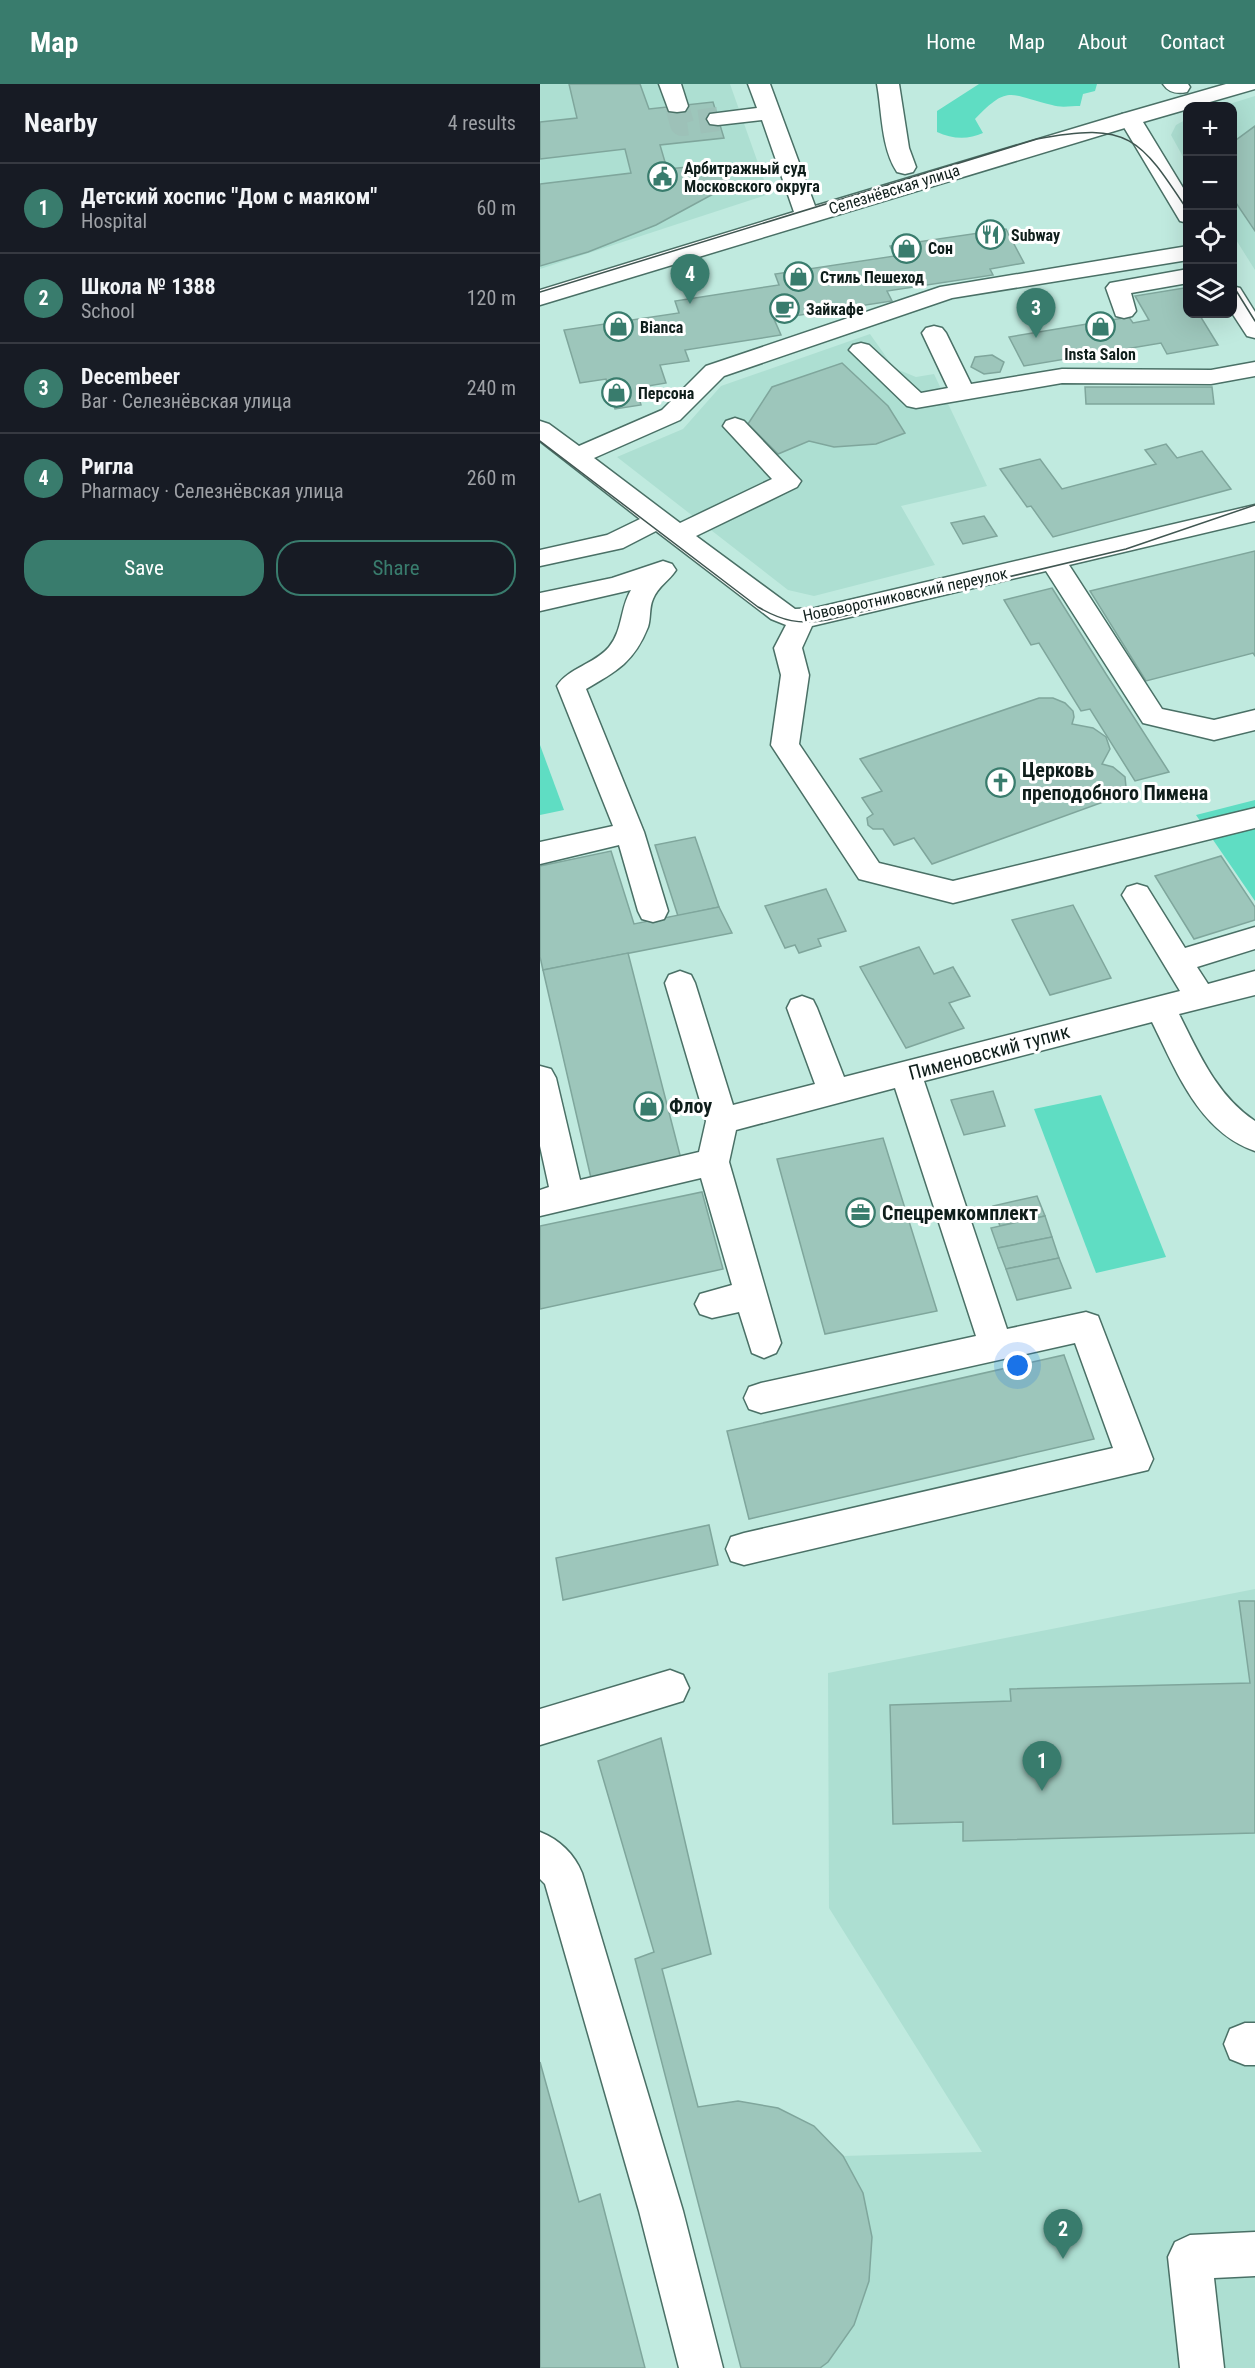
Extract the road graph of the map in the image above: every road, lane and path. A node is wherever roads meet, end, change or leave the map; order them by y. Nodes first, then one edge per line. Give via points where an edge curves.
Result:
1 (670, 84) edge
2 (759, 84) edge
3 (888, 84) edge
4 (1249, 84) edge
5 (677, 106) tunnel mouth
6 (770, 113) junction
7 (718, 119) tunnel mouth
8 (1130, 119) junction
9 (905, 167) dead end
10 (1184, 210) edge
11 (807, 215) junction
12 (1183, 254) edge
13 (1183, 277) edge
14 (540, 298) edge
15 (1237, 299) edge
16 (1124, 311) dead end
17 (1255, 331) edge
18 (934, 333) dead end
19 (861, 350) dead end
20 (1255, 369) edge
21 (963, 393) junction
22 (735, 426) dead end
23 (540, 429) edge
24 (576, 457) junction
25 (1255, 513) edge
26 (668, 528) junction
27 (699, 552) junction
28 (540, 558) edge
29 (1053, 561) junction
30 (656, 574) junction
31 (639, 599) junction
32 (540, 602) edge
33 (540, 618) edge
34 (802, 619) junction
35 (1255, 720) edge
36 (1255, 818) edge
37 (630, 832) junction
38 (540, 853) edge
39 (1137, 895) dead end
40 (653, 911) dead end
41 (1255, 938) edge
42 (1178, 962) junction
43 (680, 982) dead end
44 (1255, 982) edge
45 (1200, 997) junction
46 (802, 1008) dead end
47 (1160, 1008) junction
48 (906, 1073) junction
49 (540, 1078) edge
50 (834, 1092) junction
51 (722, 1121) junction
52 (1255, 1138) edge
53 (713, 1162) junction
54 (554, 1200) edge
55 (752, 1295) junction
56 (712, 1304) dead end
57 (764, 1343) dead end
58 (996, 1346) junction
59 (761, 1398) dead end
60 (744, 1549) dead end
61 (670, 1688) dead end
62 (540, 1727) edge
63 (540, 1851) edge
64 (1255, 2254) edge
65 (701, 2368) edge
66 (1202, 2368) edge

1 - 5 street
2 - 6 street
3 - 9 street via 898,148
4 - 8 street, Селезнёвская улица
6 - 7 street
6 - 11 street
8 - 10 street
8 - 11 street, Селезнёвская улица
11 - 14 street, Селезнёвская улица
12 - 24 street via 948,292 715,371 671,415
13 - 16 street via 1118,288
15 - 17 street
18 - 21 street
19 - 21 street via 916,401
20 - 21 street via 1211,376 1062,376
22 - 26 street via 788,481
23 - 24 street, Нововоротниковский переулок
24 - 26 street, Нововоротниковский переулок
25 - 29 street, Нововоротниковский переулок
26 - 27 street, Нововоротниковский переулок
26 - 28 street
27 - 30 street
27 - 34 street, Нововоротниковский переулок via 780,613
29 - 34 street, Нововоротниковский переулок
29 - 35 street via 1154,716 1214,730
30 - 31 street
30 - 32 street
31 - 33 street
31 - 37 street via 635,625 622,650 609,664 571,686
34 - 36 street via 788,648 795,675 785,745 870,871 953,892
37 - 38 street
37 - 40 street
39 - 42 street
41 - 42 street
42 - 45 street
43 - 51 street
44 - 45 street, Пименовский тупик
45 - 47 street, Пименовский тупик
46 - 50 street
47 - 48 street, Пименовский тупик
47 - 52 street via 1203,1091 1231,1122
48 - 50 street, Пименовский тупик
48 - 58 street
49 - 54 street
50 - 51 street, Пименовский тупик
51 - 53 street
53 - 54 street
53 - 55 street
55 - 56 street
55 - 57 street
58 - 59 street
58 - 60 street via 1086,1326 1135,1459
61 - 62 street
63 - 65 street via 562,1873 662,2211
64 - 66 street via 1190,2257

